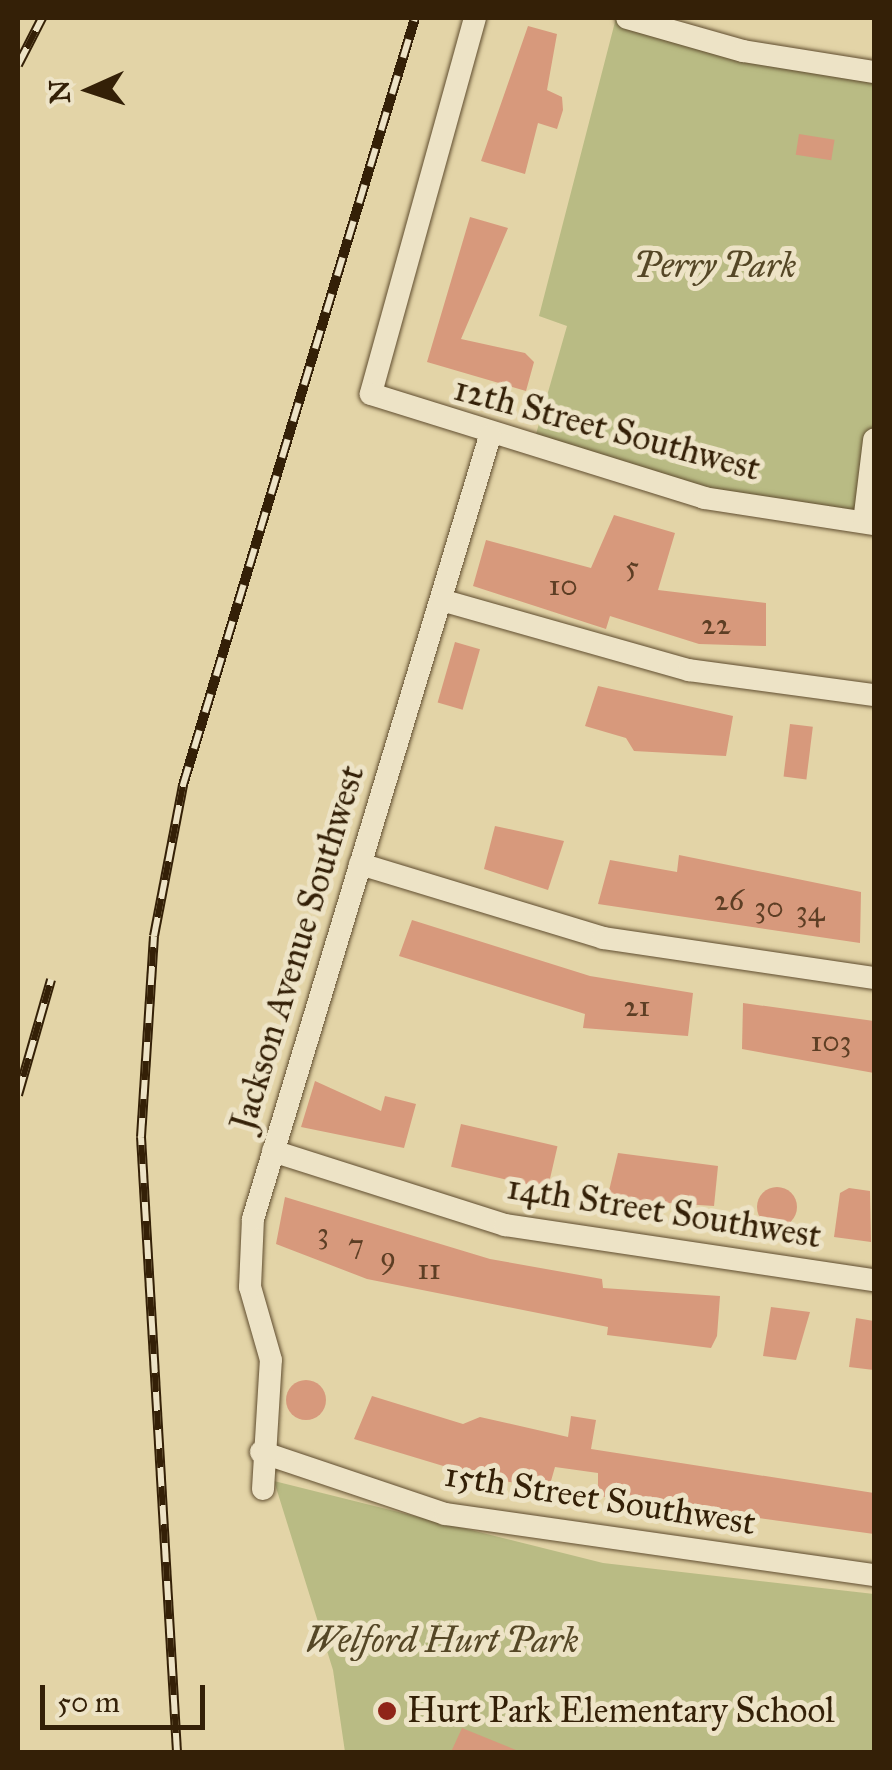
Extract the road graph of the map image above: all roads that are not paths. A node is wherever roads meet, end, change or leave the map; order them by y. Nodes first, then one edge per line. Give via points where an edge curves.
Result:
1 (475, 18) edge
2 (627, 18) edge
3 (874, 72) edge
4 (490, 436) junction
5 (874, 440) edge
6 (869, 523) edge
7 (440, 600) junction
8 (874, 695) edge
9 (360, 864) junction
10 (874, 978) edge
11 (273, 1151) junction
12 (874, 1280) edge
13 (262, 1452) junction
14 (263, 1489) dead end
15 (874, 1575) edge

1 - 4 street, 12th Street Southwest via 369,387 382,402
2 - 3 street via 742,51
4 - 6 street, 12th Street Southwest via 704,498
4 - 7 street, Jackson Avenue Southwest
5 - 6 street
7 - 8 street via 689,670
7 - 9 street, Jackson Avenue Southwest
9 - 10 street via 603,938
9 - 11 street, Jackson Avenue Southwest
11 - 12 street, 14th Street Southwest via 504,1225
11 - 13 street, Jackson Avenue Southwest via 248,1253 270,1360
13 - 14 street, Jackson Avenue Southwest
13 - 15 street, 15th Street Southwest via 445,1514

